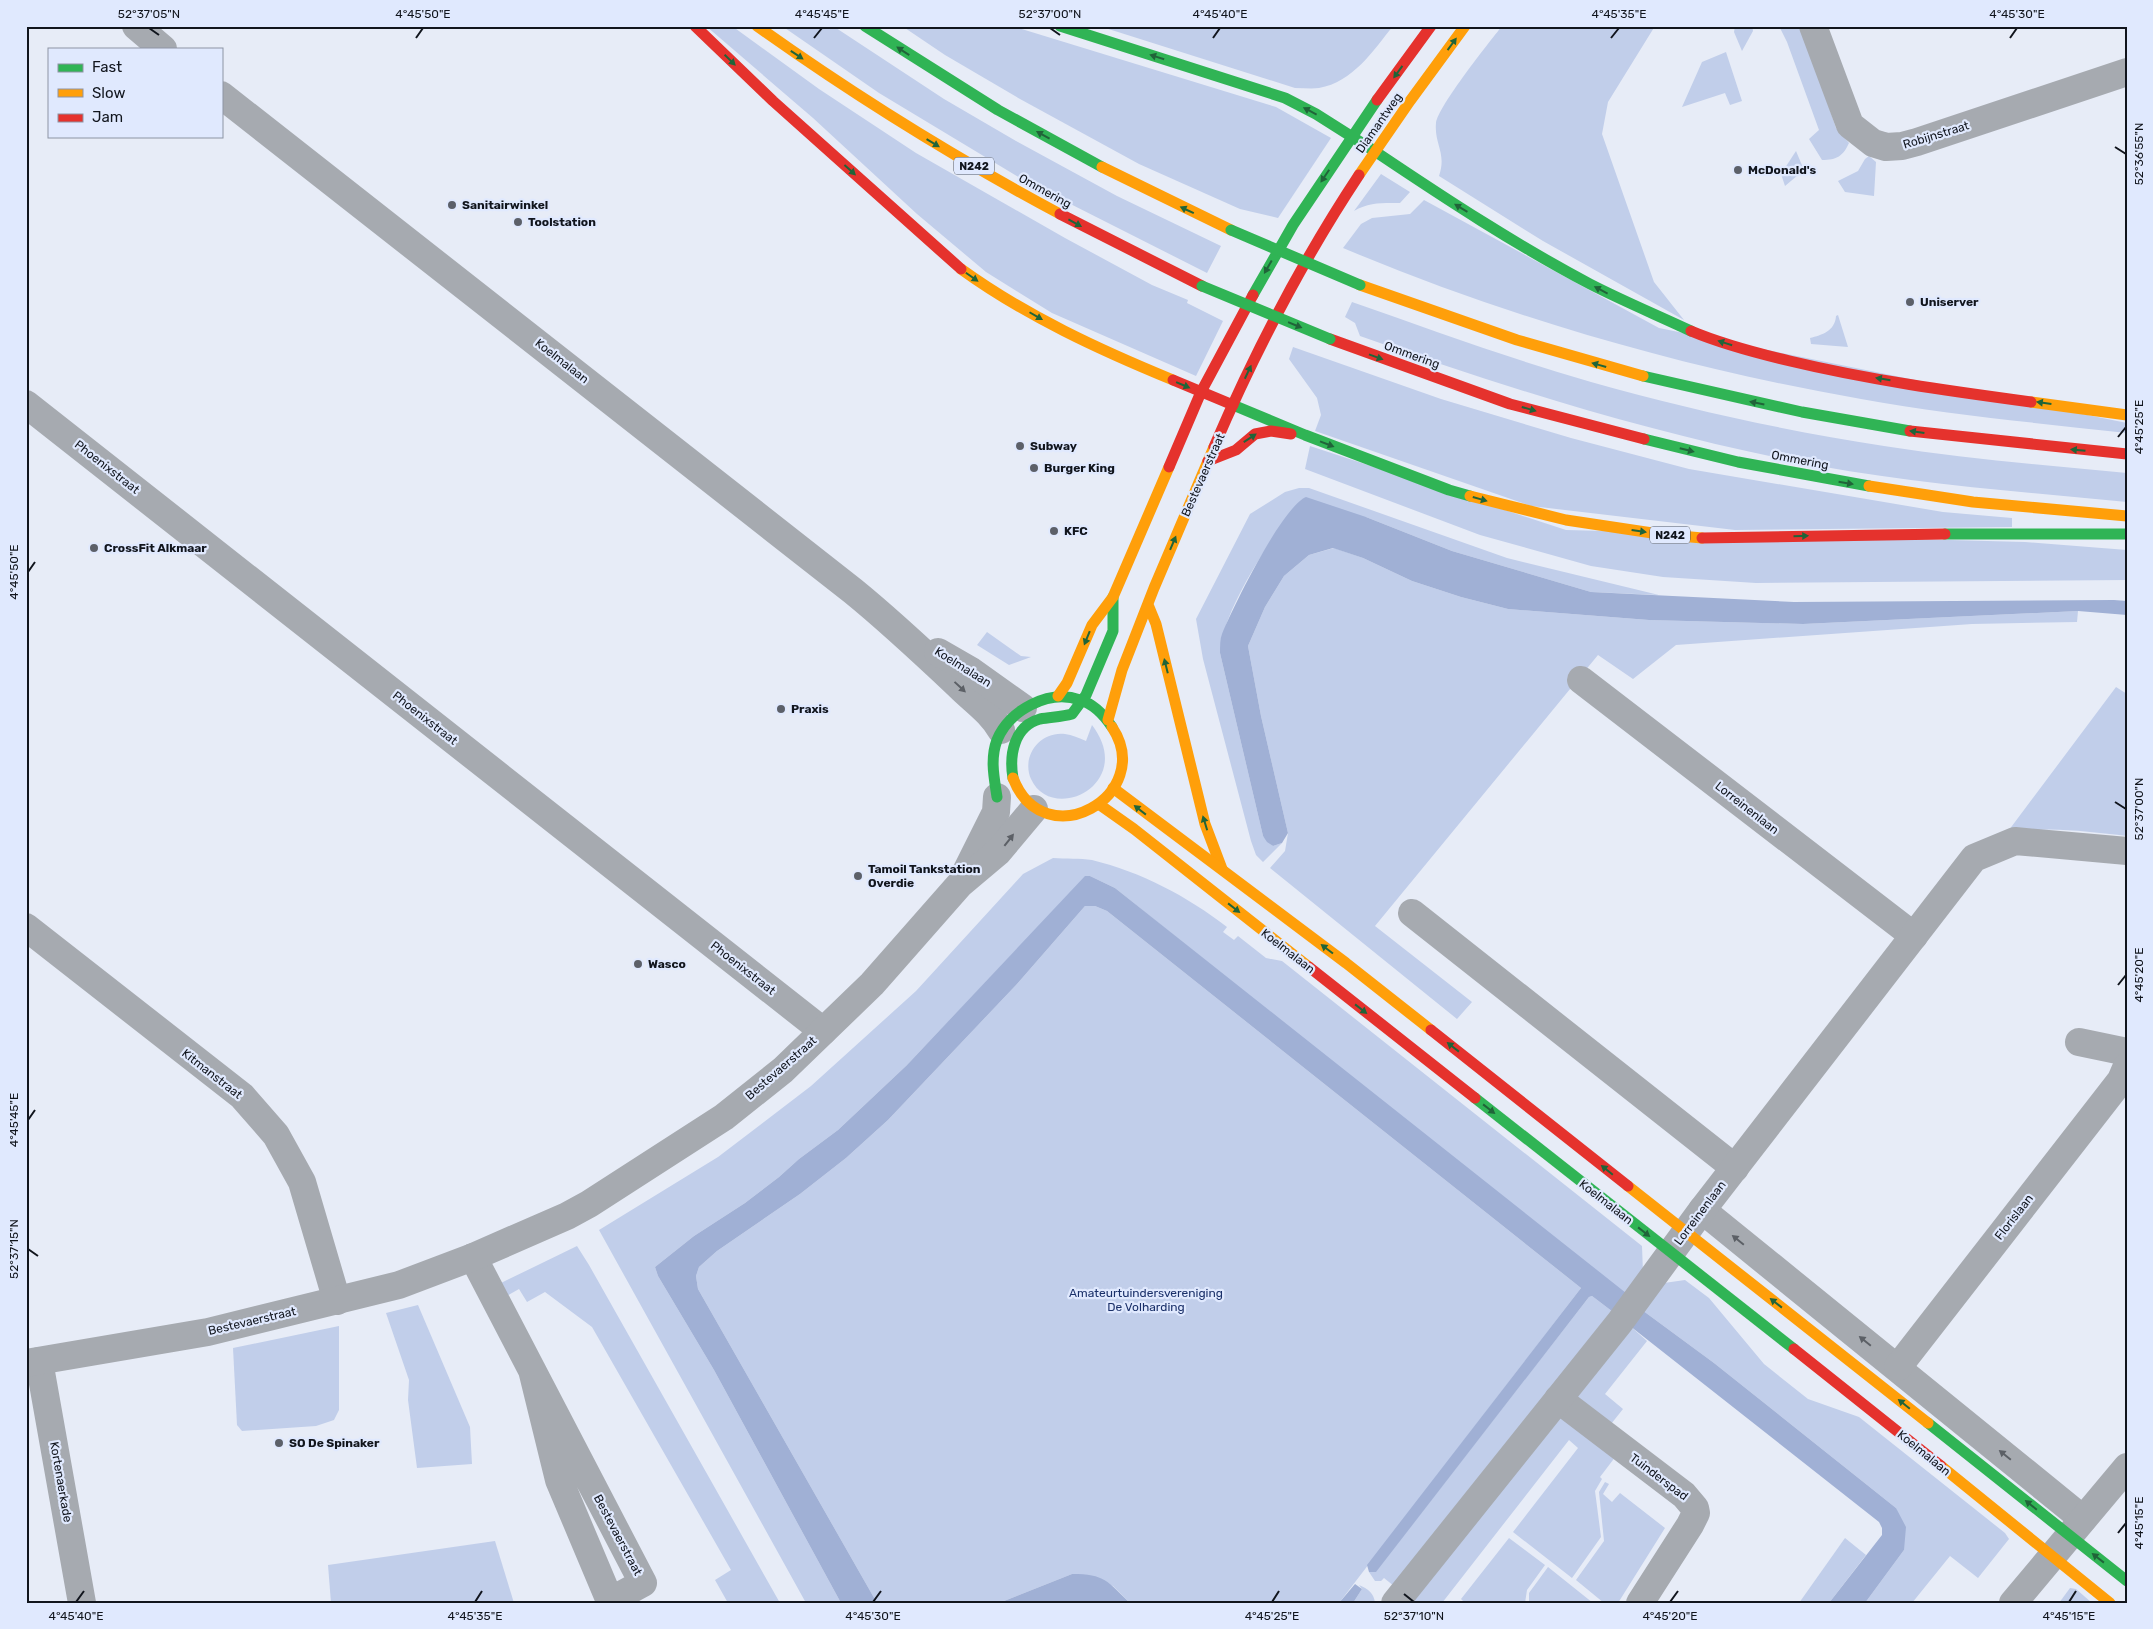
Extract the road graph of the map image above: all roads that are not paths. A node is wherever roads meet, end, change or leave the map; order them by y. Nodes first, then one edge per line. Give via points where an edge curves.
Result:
1 (136, 26) edge
2 (694, 26) edge
3 (757, 26) edge
4 (865, 26) edge
5 (1060, 26) edge
6 (1431, 26) edge
7 (1465, 26) edge
8 (1813, 26) edge
9 (161, 48) edge
10 (2127, 72) edge
11 (222, 96) edge
12 (1352, 136) junction
13 (1376, 152) junction
14 (1319, 239) joint
15 (1201, 392) junction
16 (26, 404) edge
17 (1233, 405) junction
18 (2127, 415) edge
19 (1305, 435) junction
20 (2127, 454) edge
21 (1208, 461) junction
22 (2127, 516) edge
23 (2127, 534) edge
24 (1113, 597) junction
25 (1149, 607) junction
26 (900, 629) junction
27 (1581, 680) dead end
28 (1058, 696) junction
29 (1082, 701) junction
30 (1023, 708) junction
31 (1108, 720) junction
32 (1007, 739) junction
33 (1113, 788) junction
34 (997, 797) joint
35 (1100, 805) junction
36 (1034, 809) junction
37 (2127, 851) edge
38 (1222, 869) junction
39 (960, 884) junction
40 (1412, 913) dead end
41 (26, 927) edge
42 (1914, 936) junction
43 (823, 1031) junction
44 (2079, 1042) dead end
45 (2127, 1052) edge
46 (2125, 1076) edge
47 (1735, 1168) junction
48 (1702, 1210) junction
49 (1678, 1242) junction
50 (472, 1257) junction
51 (337, 1301) junction
52 (33, 1362) edge
53 (1898, 1367) junction
54 (532, 1370) junction
55 (1558, 1399) junction
56 (2127, 1467) edge
57 (2076, 1527) junction
58 (2052, 1558) junction
59 (2127, 1580) edge
60 (82, 1603) edge
61 (1395, 1603) edge
62 (1640, 1603) edge
63 (2013, 1603) edge
64 (2110, 1603) edge

1 - 9 street
2 -> 15 main road, N242 via 962,270 1042,320
3 -> 22 main road, Ommering / N242, bridge via 851,90 995,179 1103,238 1202,286 1330,339 1510,404 1802,476 1973,502
20 -> 4 main road, bridge via 1994,442 1841,420 1707,393 1538,347 1360,285 1141,188 955,84
12 -> 5 main road via 1285,98
6 -> 12 main road, Diamantweg
13 -> 7 main road, Diamantweg
8 - 10 street, Robijnstraat via 1850,125 1872,143 1886,147 1917,142
11 - 26 street, Koelmalaan
12 - 13 main road
12 -> 15 main road, Diamantweg via 1292,225
13 - 14 main road, Diamantweg
18 -> 13 main road via 1820,368 1762,355 1710,338 1612,295 1553,264
17 -> 14 main road, Bestevaerstraat via 1264,339
15 - 17 main road, N242
15 - 24 main road
16 - 43 street, Phoenixstraat
17 - 19 main road, N242
17 - 21 main road, Bestevaerstraat
21 -> 19 main road, N242 via 1236,450 1250,438 1264,432
19 -> 23 main road, N242 via 1449,490 1498,504 1566,520 1659,534 1719,538
25 -> 21 main road, Bestevaerstraat
24 -> 28 main road via 1092,625 1067,683
24 - 29 main road via 1114,631
25 - 31 main road, Bestevaerstraat via 1111,701
38 -> 25 main road via 1204,824 1156,624
26 - 30 street, Koelmalaan via 971,671
26 -> 32 street, Koelmalaan via 996,720
27 - 42 street, Lorreinenlaan
28 - 29 main road
28 - 30 main road via 1042,698
29 - 31 main road
29 - 32 main road via 1072,714 1044,718
30 - 32 main road
31 - 33 main road via 1121,741 1123,753
32 - 34 main road via 995,743 991,766
32 - 36 main road via 1016,788
33 - 35 main road
38 -> 33 main road, Koelmalaan
34 - 39 street via 996,812
35 - 36 main road via 1068,816
35 -> 49 main road, Koelmalaan
39 -> 36 street, Bestevaerstraat via 998,852
37 - 42 street, Lorreinenlaan via 2015,841 1974,858
49 -> 38 main road, Koelmalaan via 1438,1035
39 - 43 street, Bestevaerstraat via 872,984
40 - 47 street
41 - 51 street, Kitmanstraat via 242,1096 276,1135 302,1182
42 - 47 street, Lorreinenlaan
43 - 50 street, Bestevaerstraat via 783,1070 724,1117 589,1204
44 - 45 street
46 - 53 street, Florislaan
47 - 48 street, Lorreinenlaan
48 - 49 street, Lorreinenlaan
53 -> 48 street, Koelmalaan
49 - 55 street
57 -> 49 main road, Koelmalaan
49 - 58 main road, Koelmalaan via 1867,1406
50 - 51 street, Bestevaerstraat via 399,1285
50 - 54 street, Bestevaerstraat
51 - 52 street, Bestevaerstraat via 208,1332
52 - 60 street, Kortenaerkade
57 -> 53 street, Koelmalaan
54 - 54 street, Bestevaerstraat via 560,1480 610,1601 643,1583
55 - 61 street
55 - 62 street, Tuinderspad via 1684,1495 1695,1508 1690,1525
56 - 57 street
57 - 58 street
59 -> 57 main road, Koelmalaan
58 - 63 street via 2038,1570
58 - 64 main road, Koelmalaan

